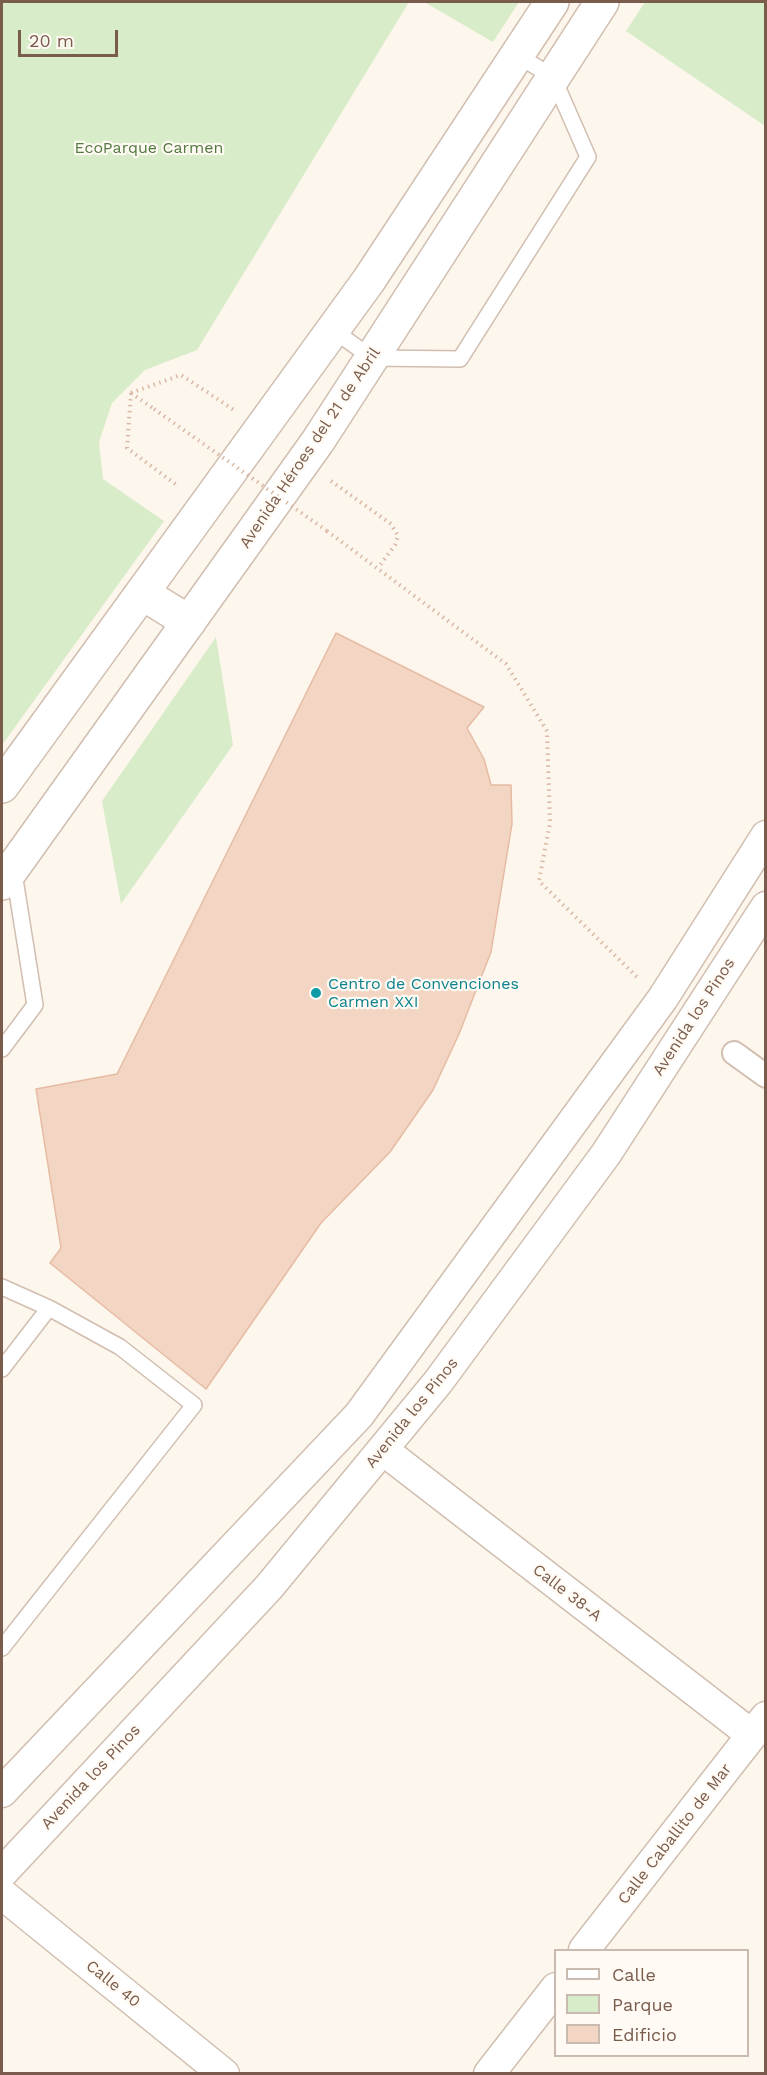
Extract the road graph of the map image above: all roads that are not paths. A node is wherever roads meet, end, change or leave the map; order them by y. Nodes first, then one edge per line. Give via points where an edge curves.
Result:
1 (552, 2) edge
2 (602, 2) edge
3 (517, 55) junction
4 (553, 76) junction
5 (333, 330) junction
6 (372, 358) junction
7 (142, 592) junction
8 (189, 622) junction
9 (2, 786) edge
10 (765, 836) edge
11 (5, 871) edge
12 (765, 907) edge
13 (2, 1049) edge
14 (734, 1053) dead end
15 (765, 1076) edge
16 (2, 1287) edge
17 (49, 1308) junction
18 (2, 1369) edge
19 (382, 1450) junction
20 (2, 1648) edge
21 (758, 1726) edge
22 (2, 1792) edge
23 (2, 1873) edge
24 (2, 1894) edge
25 (585, 1949) edge
26 (554, 1989) edge
27 (224, 2073) edge
28 (489, 2073) edge

1 - 3 street
2 - 4 street, Avenida Héroes del 21 de Abril
3 - 4 lane
3 - 5 street
4 - 6 street, Avenida Héroes del 21 de Abril
4 - 6 lane via 588,158 460,359
5 - 6 lane
5 - 7 street
6 - 8 street, Avenida Héroes del 21 de Abril
7 - 8 street
7 - 9 street
8 - 11 street, Avenida Héroes del 21 de Abril
10 - 22 street via 663,998 359,1415
11 - 13 lane via 34,1005
12 - 19 street, Avenida los Pinos via 606,1154 438,1382
14 - 15 street
16 - 17 lane
17 - 18 lane
17 - 20 lane via 120,1347 194,1405
19 - 21 street, Calle 38-A
19 - 23 street, Avenida los Pinos via 269,1587
21 - 25 street, Calle Caballito de Mar
24 - 27 street, Calle 40
26 - 28 street

